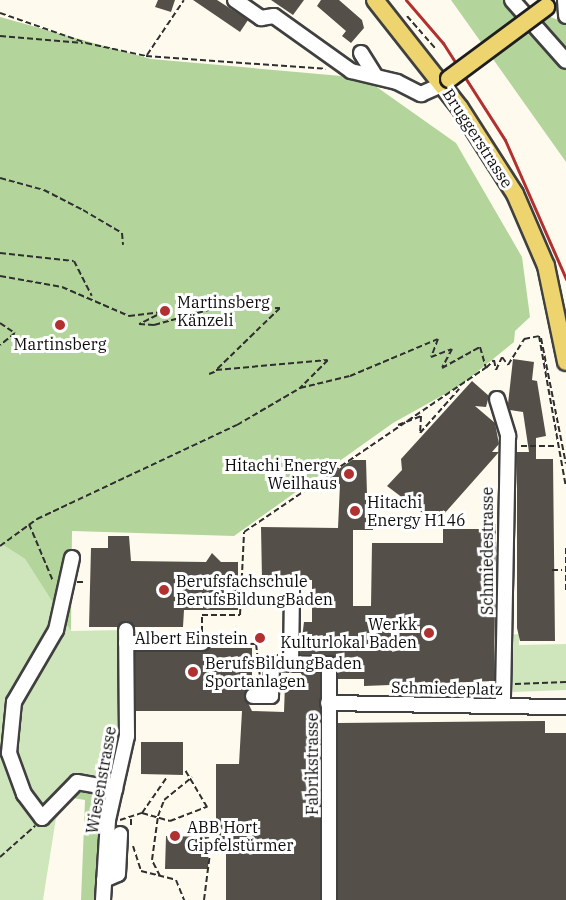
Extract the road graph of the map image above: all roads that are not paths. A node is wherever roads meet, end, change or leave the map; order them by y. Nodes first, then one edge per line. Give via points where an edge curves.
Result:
1 (235, 0) edge
2 (375, 0) edge
3 (512, 0) edge
4 (554, 0) edge
5 (566, 0) edge
6 (566, 16) edge
7 (361, 53) dead end
8 (566, 61) edge
9 (375, 75) junction
10 (446, 82) junction
11 (566, 362) edge
12 (497, 399) dead end
13 (72, 558) dead end
14 (292, 590) dead end
15 (202, 643) road end
16 (291, 664) junction
17 (252, 696) dead end
18 (328, 703) junction
19 (503, 705) junction
20 (566, 707) edge
21 (115, 789) junction
22 (120, 834) dead end
23 (104, 880) junction
24 (103, 900) edge
25 (329, 900) edge

1 - 9 street via 261,18 274,16 351,71
2 - 10 main road, Bruggerstrasse
3 - 8 street
4 - 10 main road, bridge
5 - 6 street
7 - 9 street
9 - 10 street via 421,94
10 - 11 main road, Bruggerstrasse via 494,158 529,225 551,286
12 - 19 street, Schmiedestrasse via 507,433
13 - 21 street via 50,644 18,690 8,730 13,770 31,806 44,818 76,783
14 - 16 street
15 - 21 street, Wiesenstrasse via 126,636 127,736
16 - 17 street, Fabrikstrasse via 272,663 271,696
16 - 18 street, Fabrikstrasse via 328,664
18 - 19 street, Schmiedeplatz
18 - 25 street, Fabrikstrasse
19 - 20 street, Schmiedeplatz
21 - 23 street, Wiesenstrasse via 108,820
22 - 23 street via 118,874
23 - 24 street, Wiesenstrasse

